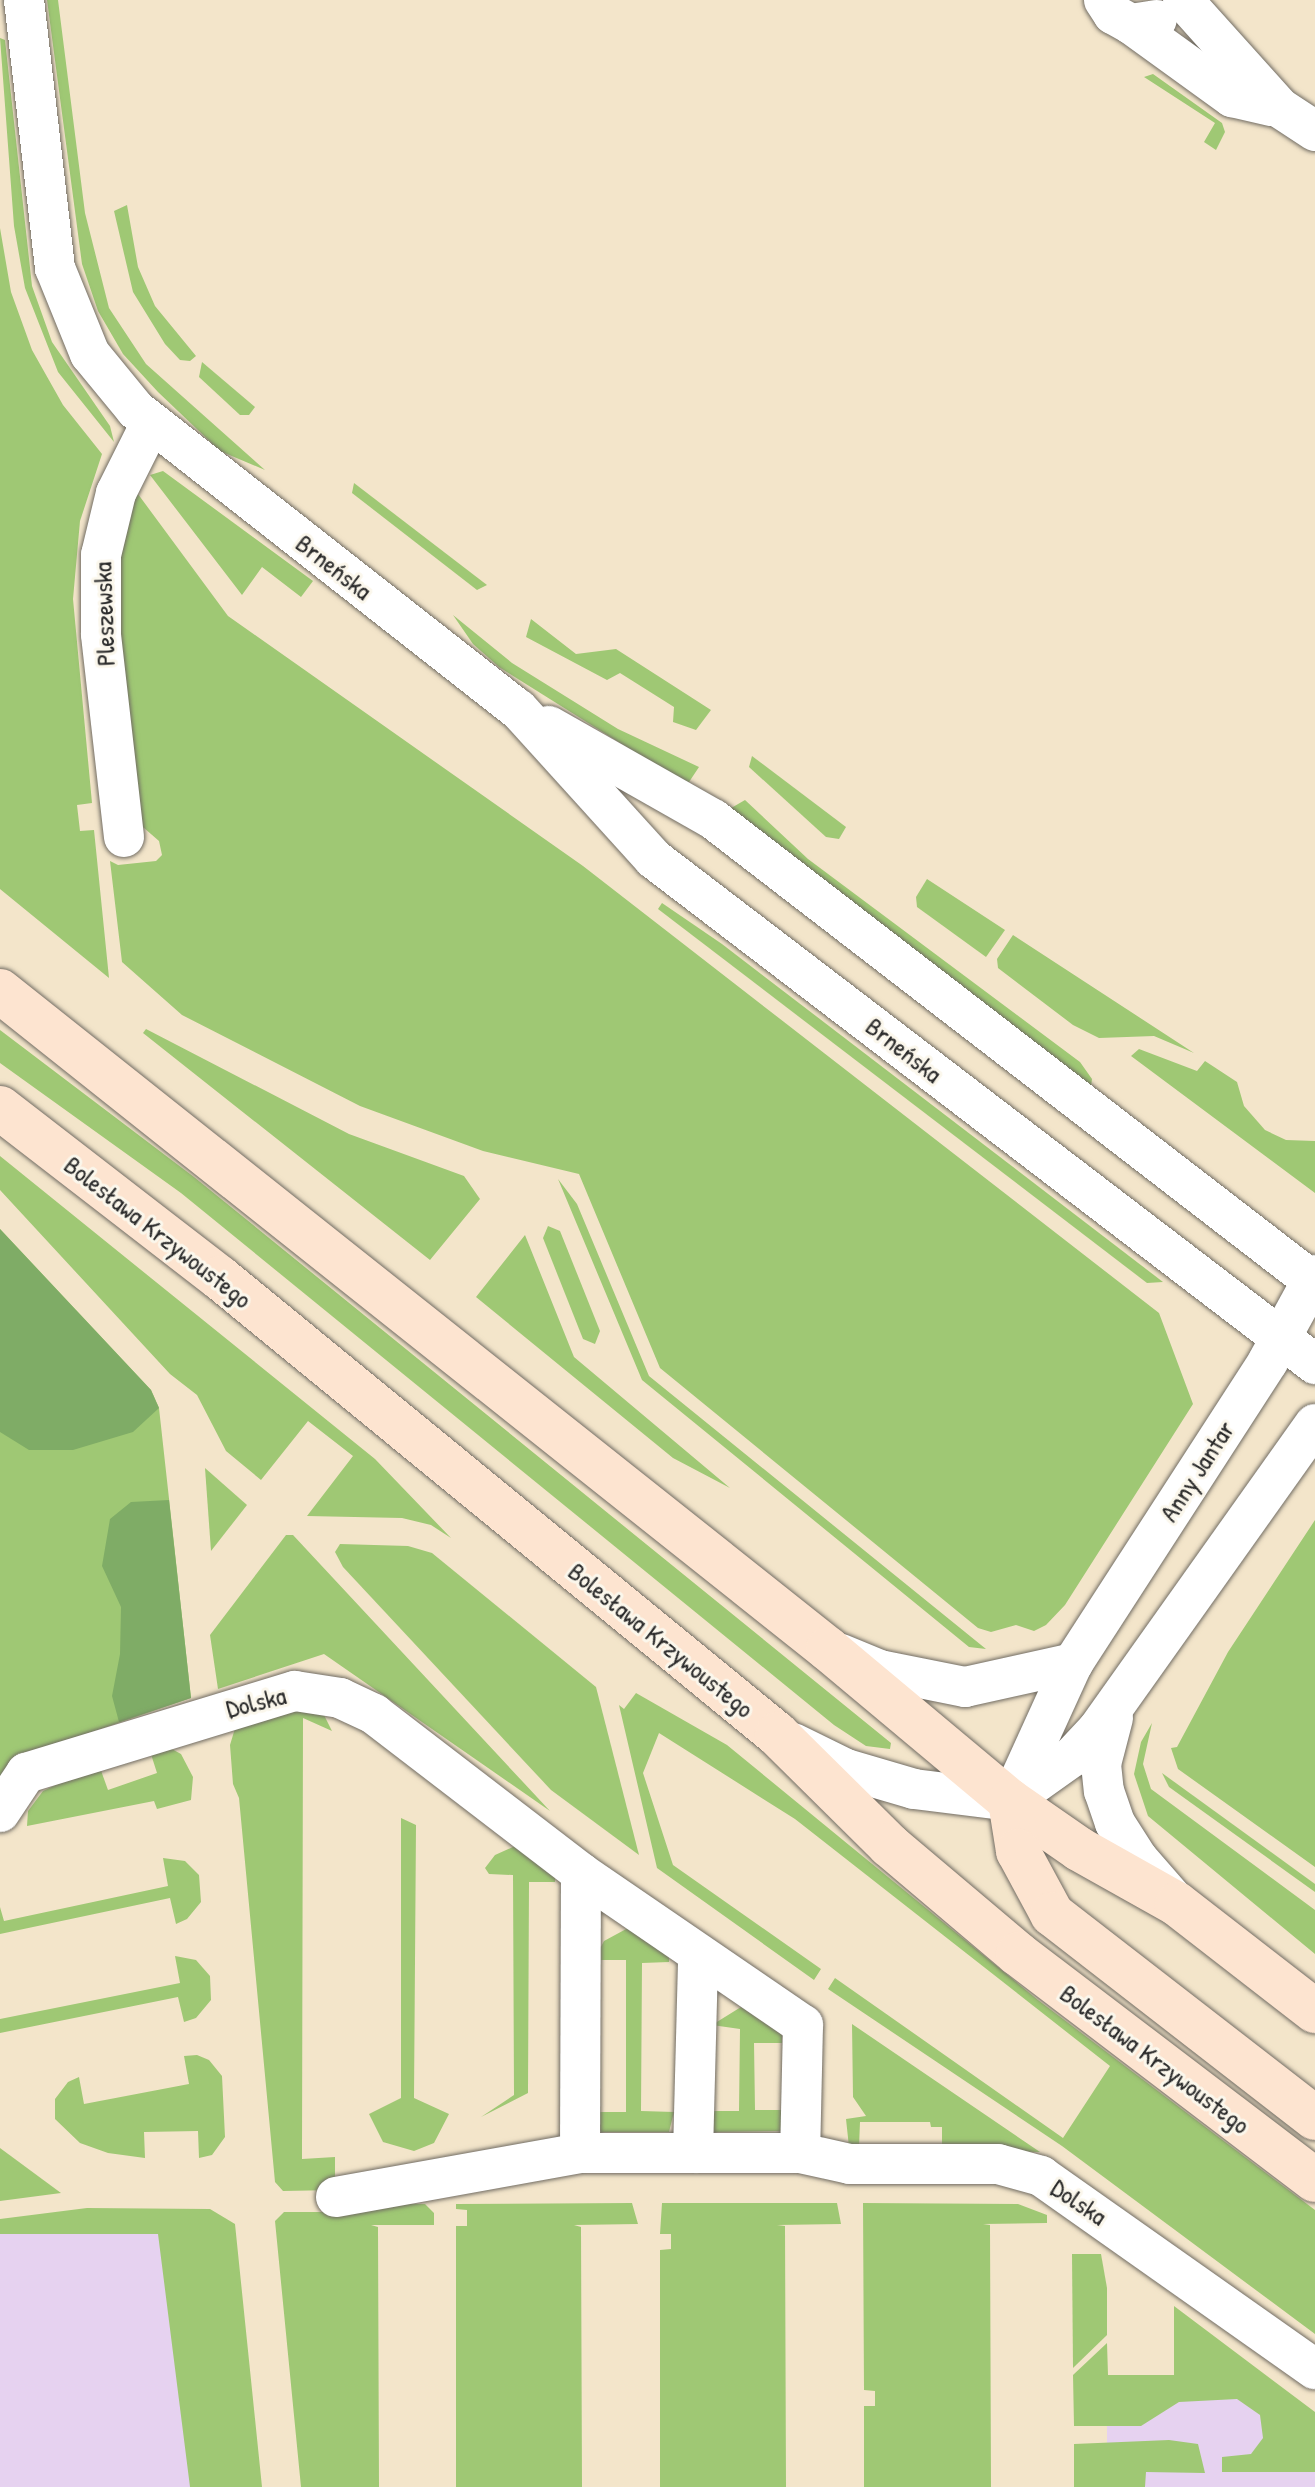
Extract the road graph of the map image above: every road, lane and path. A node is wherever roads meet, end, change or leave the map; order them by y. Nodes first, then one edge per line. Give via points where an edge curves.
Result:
1 (24, 0) edge
2 (1174, 0) edge
3 (1183, 0) edge
4 (1118, 12) edge
5 (1280, 108) junction
6 (1315, 131) edge
7 (151, 423) junction
8 (518, 709) junction
9 (124, 837) dead end
10 (0, 991) edge
11 (0, 1108) edge
12 (1314, 1280) edge
13 (1281, 1339) junction
14 (1315, 1364) edge
15 (1315, 1424) edge
16 (828, 1649) junction
17 (1073, 1663) junction
18 (1124, 1697) junction
19 (777, 1734) junction
20 (1010, 1801) junction
21 (0, 1812) edge
22 (581, 1873) junction
23 (1177, 1904) junction
24 (698, 1957) junction
25 (1315, 2011) edge
26 (1315, 2118) edge
27 (580, 2153) junction
28 (693, 2153) junction
29 (800, 2153) junction
30 (1315, 2180) edge
31 (336, 2197) dead end
32 (1315, 2369) edge

1 - 7 street via 55,268 90,354
2 - 4 street via 1152,23
3 - 5 street
4 - 5 street via 1232,97
5 - 6 street
7 - 8 street, Brneńska
7 - 9 street, Pleszewska via 116,493 101,555 101,634
8 - 12 street, Brneńska via 668,789 713,819
8 - 13 street, Brneńska via 654,859
10 - 16 main road
11 - 19 main road, Bolesława Krzywoustego via 220,1278
12 - 13 street, Anny Jantar
13 - 14 street, Brneńska
13 - 17 street, Anny Jantar
15 - 18 street
16 - 17 street via 880,1670 965,1687
16 - 20 main road
17 - 20 street, Anny Jantar
18 - 20 street via 1072,1757
18 - 23 street via 1105,1739 1104,1791 1115,1823 1138,1859
19 - 20 street via 818,1758 869,1777 950,1796
19 - 30 main road, Bolesława Krzywoustego via 889,1845 1018,1954
20 - 23 main road via 1079,1849
20 - 26 main road via 1018,1851 1052,1914
21 - 22 street, Dolska via 26,1773 295,1691 340,1698 374,1714
22 - 24 street, Dolska
22 - 27 street
23 - 25 main road
24 - 28 street
24 - 29 street, Dolska via 803,2025
27 - 28 street, Dolska
27 - 31 street, Dolska
28 - 29 street, Dolska
29 - 32 street, Dolska via 850,2164 998,2164 1041,2176

